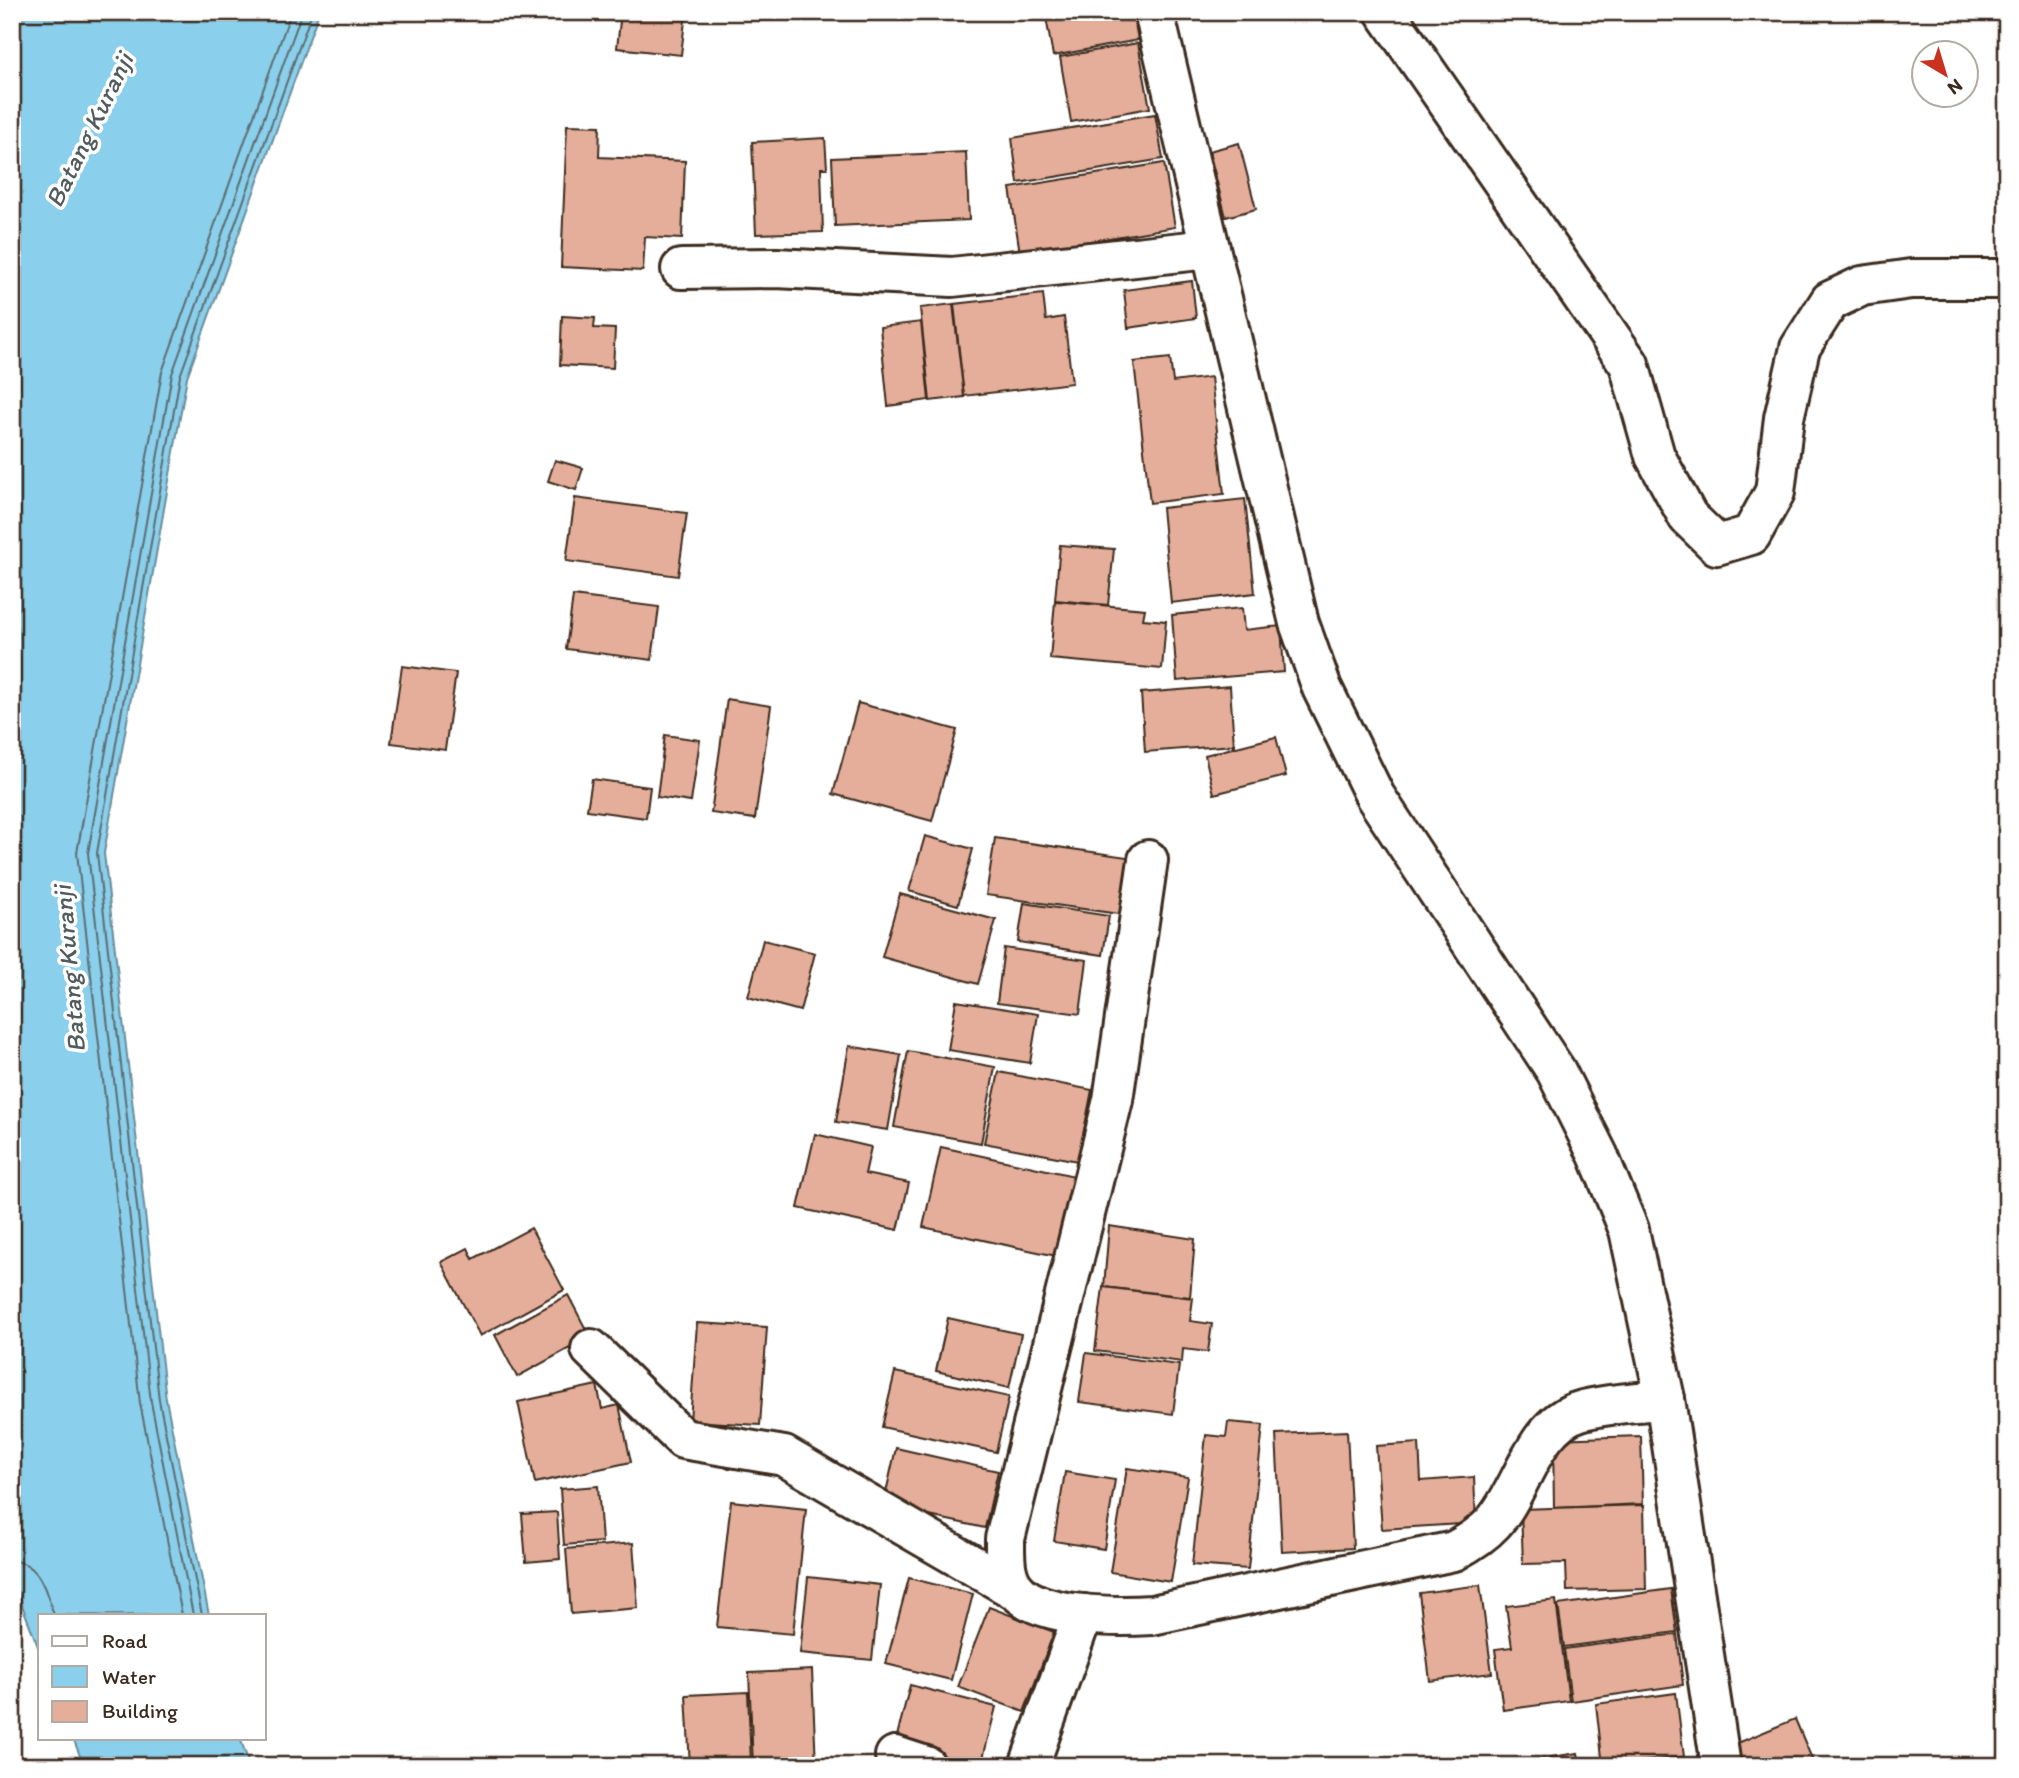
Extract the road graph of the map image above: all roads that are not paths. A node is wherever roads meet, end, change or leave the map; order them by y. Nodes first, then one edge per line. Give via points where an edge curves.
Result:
1 (1154, 12) edge
2 (1385, 12) edge
3 (1209, 250) junction
4 (681, 269) dead end
5 (2007, 279) edge
6 (1148, 860) dead end
7 (590, 1349) dead end
8 (1665, 1399) junction
9 (1017, 1591) junction
10 (1083, 1614) junction
11 (1029, 1766) edge
12 (1721, 1766) edge

1 - 3 street
2 - 5 street via 1629,364 1655,456 1688,517 1717,545 1751,535 1775,492 1784,418 1800,348 1830,300 1862,286 1911,279
3 - 4 street via 952,277 776,268
3 - 8 street via 1299,623 1322,688 1375,796 1556,1071 1598,1155 1629,1230
6 - 9 street via 1113,1100 1005,1539 1005,1568
7 - 9 street via 683,1439 784,1457
8 - 10 street via 1579,1411 1563,1420 1547,1433 1495,1521 1475,1540 1454,1551 1152,1615
8 - 12 street
9 - 10 street via 1042,1605
10 - 11 street

